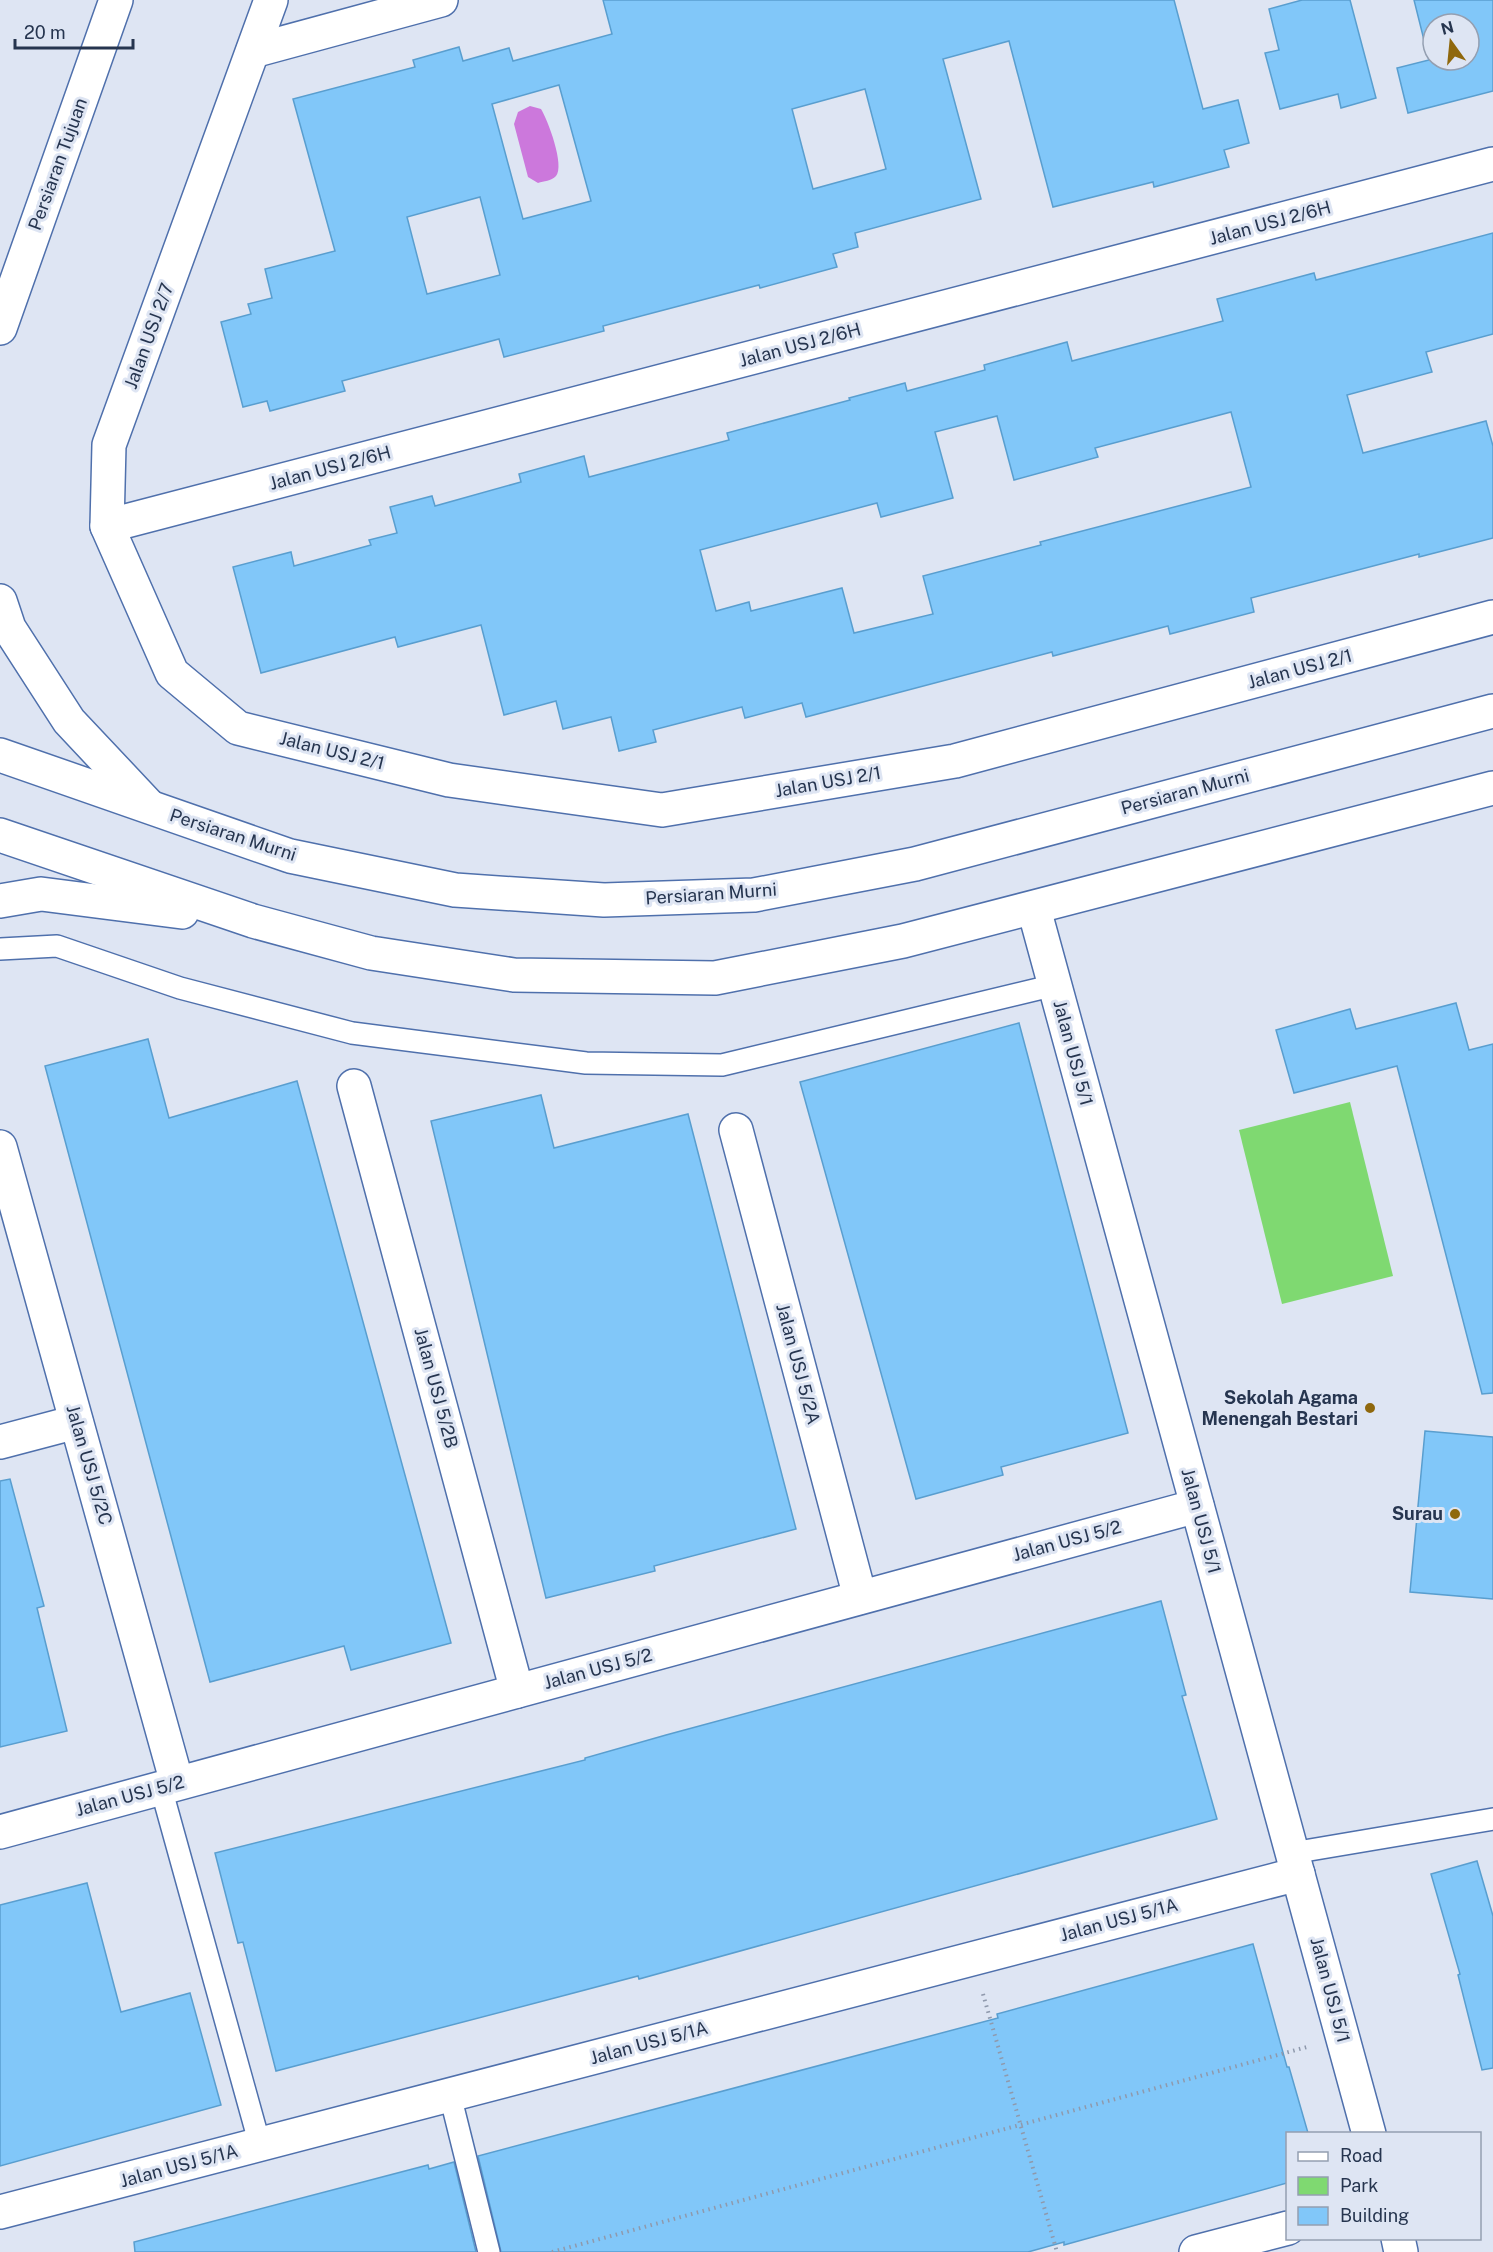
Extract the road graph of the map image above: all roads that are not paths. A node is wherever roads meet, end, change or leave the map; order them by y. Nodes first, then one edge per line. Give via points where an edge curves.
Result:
1 (116, 0) edge
2 (272, 0) edge
3 (441, 0) edge
4 (253, 51) junction
5 (1493, 165) edge
6 (0, 327) edge
7 (107, 526) junction
8 (0, 601) edge
9 (1493, 617) edge
10 (172, 674) joint
11 (1493, 711) edge
12 (0, 755) edge
13 (1493, 788) edge
14 (153, 809) junction
15 (0, 835) edge
16 (0, 901) edge
17 (1034, 909) junction
18 (253, 921) junction
19 (0, 949) edge
20 (1055, 985) junction
21 (354, 1086) dead end
22 (736, 1130) dead end
23 (0, 1147) edge
24 (76, 1422) junction
25 (0, 1442) edge
26 (1197, 1506) junction
27 (860, 1598) junction
28 (517, 1691) junction
29 (169, 1786) junction
30 (1493, 1819) edge
31 (0, 1832) edge
32 (1295, 1863) junction
33 (450, 2095) junction
34 (1369, 2132) edge
35 (260, 2145) junction
36 (0, 2212) edge
37 (1286, 2228) edge
38 (489, 2252) edge
39 (1196, 2252) edge

1 - 6 street, Persiaran Tujuan
2 - 4 street, Jalan USJ 2/7
3 - 4 street
4 - 7 street, Jalan USJ 2/7 via 109,445
5 - 7 street, Jalan USJ 2/6H
7 - 10 street, Jalan USJ 2/7
8 - 14 street via 9,628 69,721
9 - 10 street, Jalan USJ 2/1 via 955,761 662,810 448,780 238,728
11 - 14 street, Persiaran Murni via 915,864 754,895 604,900 455,890 290,856
12 - 14 street, Persiaran Murni
13 - 17 street
15 - 18 street
16 - 18 street via 41,894
17 - 18 street via 903,941 715,978 514,975 371,953
17 - 20 street, Jalan USJ 5/1
19 - 20 lane via 57,946 180,988 352,1034 586,1064 722,1065
20 - 26 street, Jalan USJ 5/1
21 - 28 street, Jalan USJ 5/2B
22 - 27 street, Jalan USJ 5/2A
23 - 24 street, Jalan USJ 5/2C
24 - 25 street
24 - 29 street, Jalan USJ 5/2C
26 - 27 street, Jalan USJ 5/2
26 - 32 street, Jalan USJ 5/1
27 - 28 street, Jalan USJ 5/2
28 - 29 street, Jalan USJ 5/2
29 - 31 street, Jalan USJ 5/2
29 - 35 lane
30 - 32 lane
32 - 33 street, Jalan USJ 5/1A via 973,1959
32 - 34 street, Jalan USJ 5/1
33 - 35 street, Jalan USJ 5/1A
33 - 38 lane
35 - 36 street, Jalan USJ 5/1A
37 - 39 street

